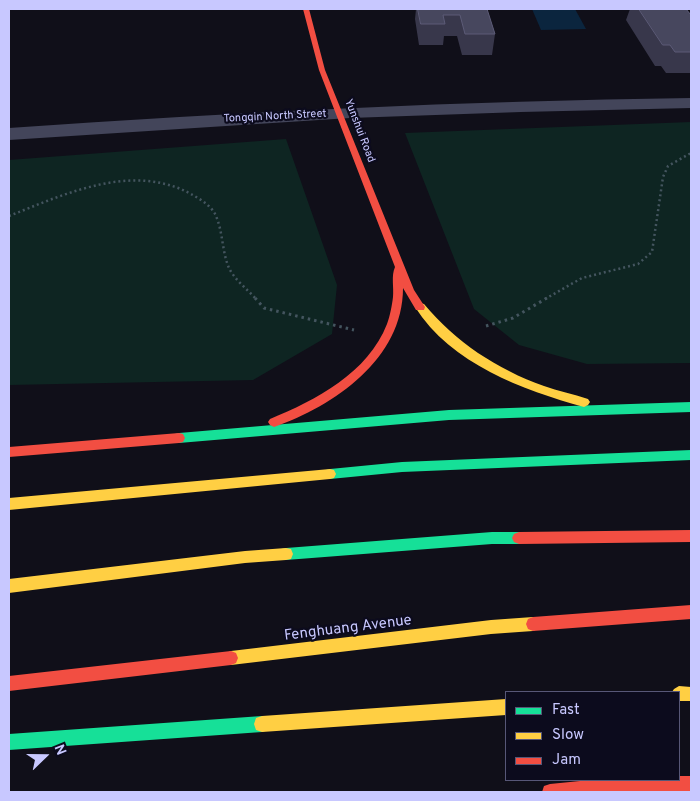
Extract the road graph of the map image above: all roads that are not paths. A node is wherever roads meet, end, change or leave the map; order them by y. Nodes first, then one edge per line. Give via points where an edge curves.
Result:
1 (306, 9) edge
2 (691, 103) edge
3 (339, 114) junction
4 (9, 134) edge
5 (396, 261) junction
6 (691, 406) edge
7 (615, 409) junction
8 (240, 433) junction
9 (9, 452) edge
10 (691, 455) edge
11 (9, 504) edge
12 (691, 536) edge
13 (9, 586) edge
14 (691, 612) edge
15 (9, 684) edge
16 (505, 707) edge
17 (9, 742) edge
18 (691, 784) edge
19 (550, 792) edge

1 - 3 main road, Yunshui Road via 322,70
2 - 3 street, Tongqin North Street
3 - 4 street, Tongqin North Street
3 - 5 main road, Yunshui Road
5 - 7 main road via 409,291 433,322 466,351 510,377 560,397
5 - 8 main road via 400,288 395,316 381,345 358,374 325,399 285,419
6 - 7 main road
7 - 8 main road via 449,415
8 - 9 main road
10 - 11 main road via 402,467
12 - 13 main road via 492,538 245,557
14 - 15 main road, Fenghuang Avenue via 491,627
16 - 17 main road
18 - 19 main road

